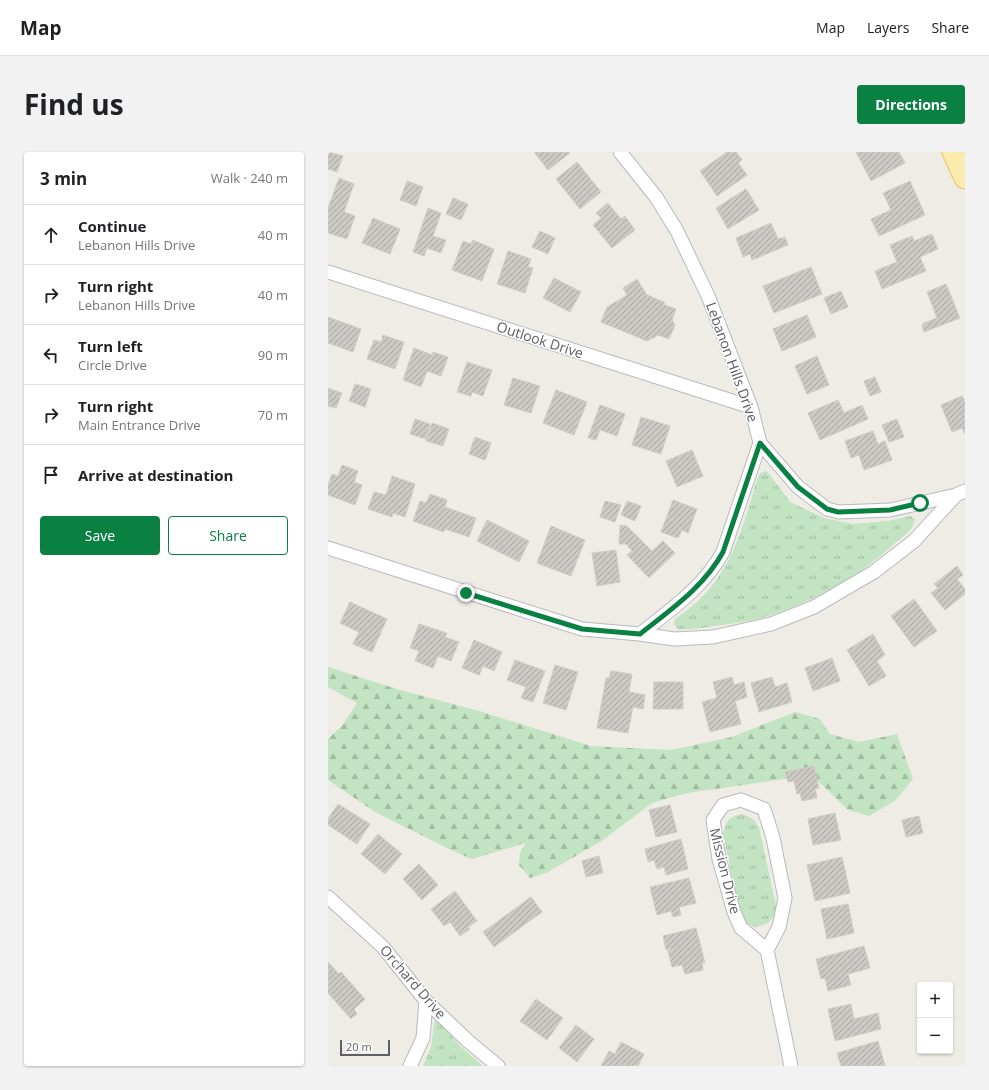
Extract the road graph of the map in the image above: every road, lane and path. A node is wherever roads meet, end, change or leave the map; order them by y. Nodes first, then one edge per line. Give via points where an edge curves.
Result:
1 (620, 152) edge
2 (956, 153) edge
3 (965, 178) edge
4 (328, 272) edge
5 (751, 407) junction
6 (760, 443) junction
7 (960, 493) edge
8 (328, 548) edge
9 (640, 634) junction
10 (328, 897) edge
11 (767, 950) junction
12 (426, 1001) junction
13 (410, 1066) edge
14 (498, 1066) edge
15 (791, 1066) edge

1 - 5 street, Lebanon Hills Drive via 656,197 677,231 708,296
2 - 3 main road
4 - 5 street, Outlook Drive
5 - 6 street, Lebanon Hills Drive
6 - 7 street, Lebanon Hills Drive via 798,487 827,509 838,512 890,510
6 - 9 street via 718,561 691,592
7 - 9 street via 914,540 874,572 814,607 771,624 713,636 674,639
8 - 9 street via 582,629
10 - 12 street, Orchard Drive via 383,947
11 - 11 street, Mission Drive via 779,927 785,898 773,838 764,810 742,800 723,805 713,820 719,859 741,928
11 - 15 street
12 - 13 street via 423,1038
12 - 14 street, Orchard Drive

